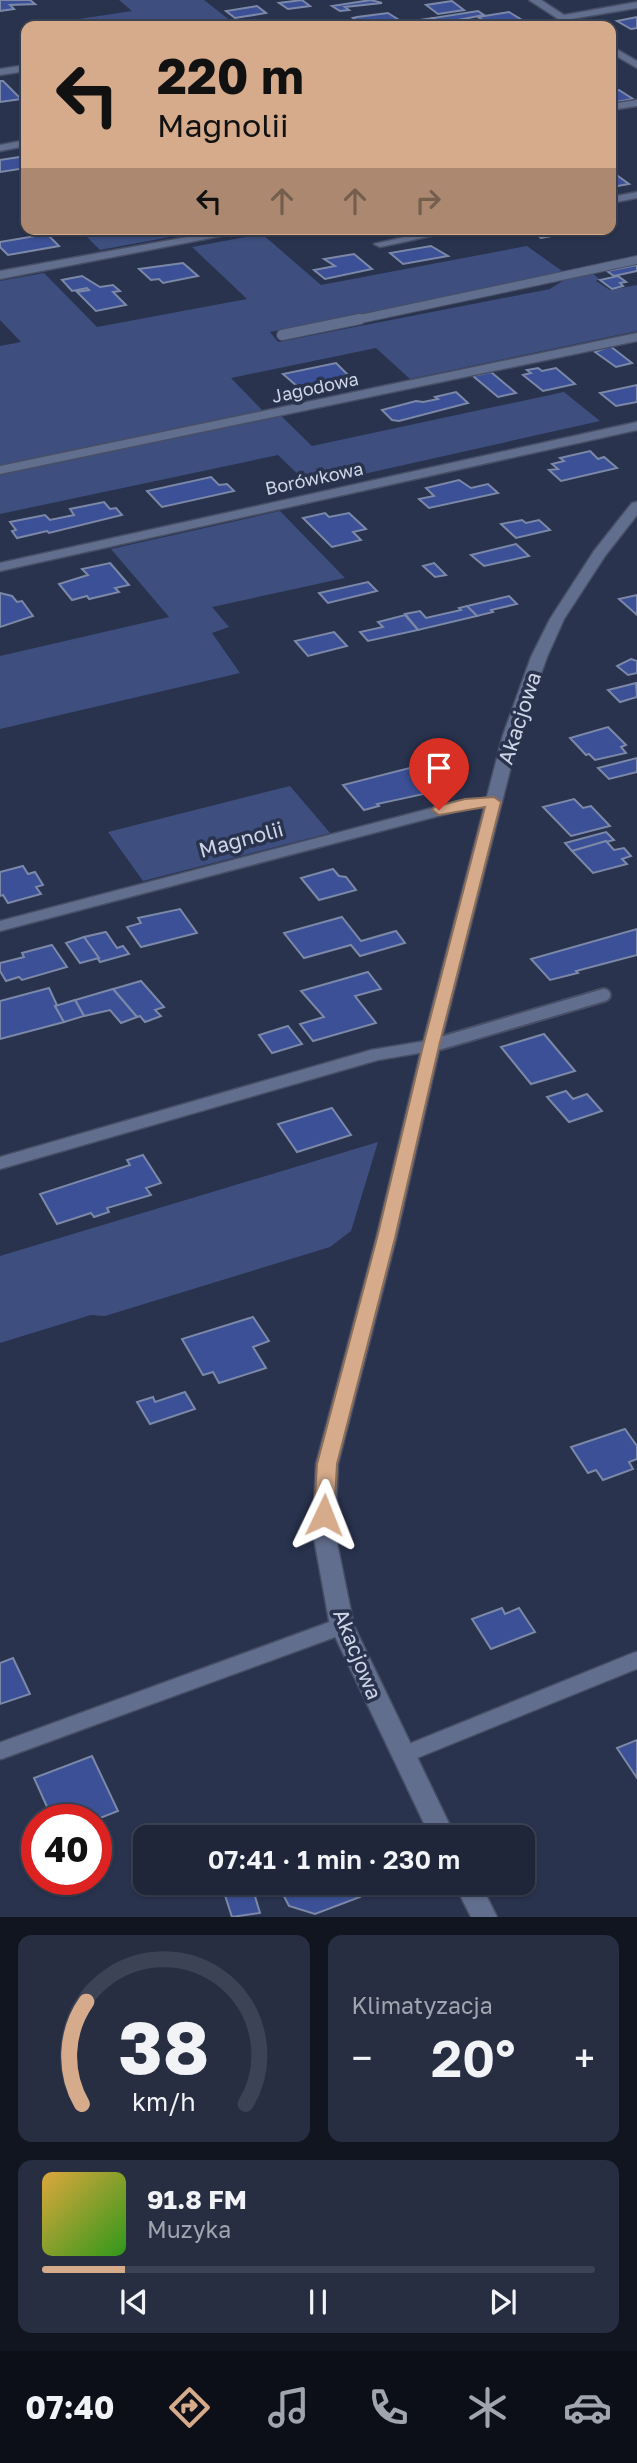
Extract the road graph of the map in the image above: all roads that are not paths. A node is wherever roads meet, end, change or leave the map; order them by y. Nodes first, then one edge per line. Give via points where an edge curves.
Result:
1 (534, 0) edge
2 (637, 5) edge
3 (562, 18) junction
4 (567, 21) edge
5 (616, 52) edge
6 (637, 65) edge
7 (21, 69) edge
8 (0, 72) edge
9 (637, 103) edge
10 (616, 106) edge
11 (21, 145) edge
12 (0, 148) edge
13 (637, 195) edge
14 (616, 199) edge
15 (218, 235) edge
16 (427, 235) edge
17 (380, 244) dead end
18 (637, 260) edge
19 (0, 275) edge
20 (282, 335) dead end
21 (637, 337) edge
22 (637, 426) edge
23 (0, 470) edge
24 (637, 506) edge
25 (0, 567) edge
26 (494, 802) junction
27 (0, 926) edge
28 (604, 995) dead end
29 (431, 1046) junction
30 (0, 1163) edge
31 (342, 1626) junction
32 (637, 1660) edge
33 (0, 1751) edge
34 (403, 1755) junction
35 (438, 1825) edge
36 (473, 1895) edge
37 (484, 1917) edge

1 - 3 street
2 - 3 street
3 - 4 street
5 - 6 street
7 - 8 street
9 - 10 street
11 - 12 street
13 - 14 street
15 - 19 street
16 - 17 street
18 - 20 lane
21 - 23 street, Jagodowa
22 - 25 street, Borówkowa
24 - 26 street, Akacjowa via 557,619 512,735
26 - 27 street, Magnolii via 465,804
26 - 29 street, Akacjowa
28 - 29 lane
29 - 30 street via 377,1054
29 - 31 street, Akacjowa via 327,1464 324,1533
31 - 33 lane
31 - 34 street, Akacjowa
32 - 34 lane
34 - 35 street, Akacjowa
36 - 37 street

